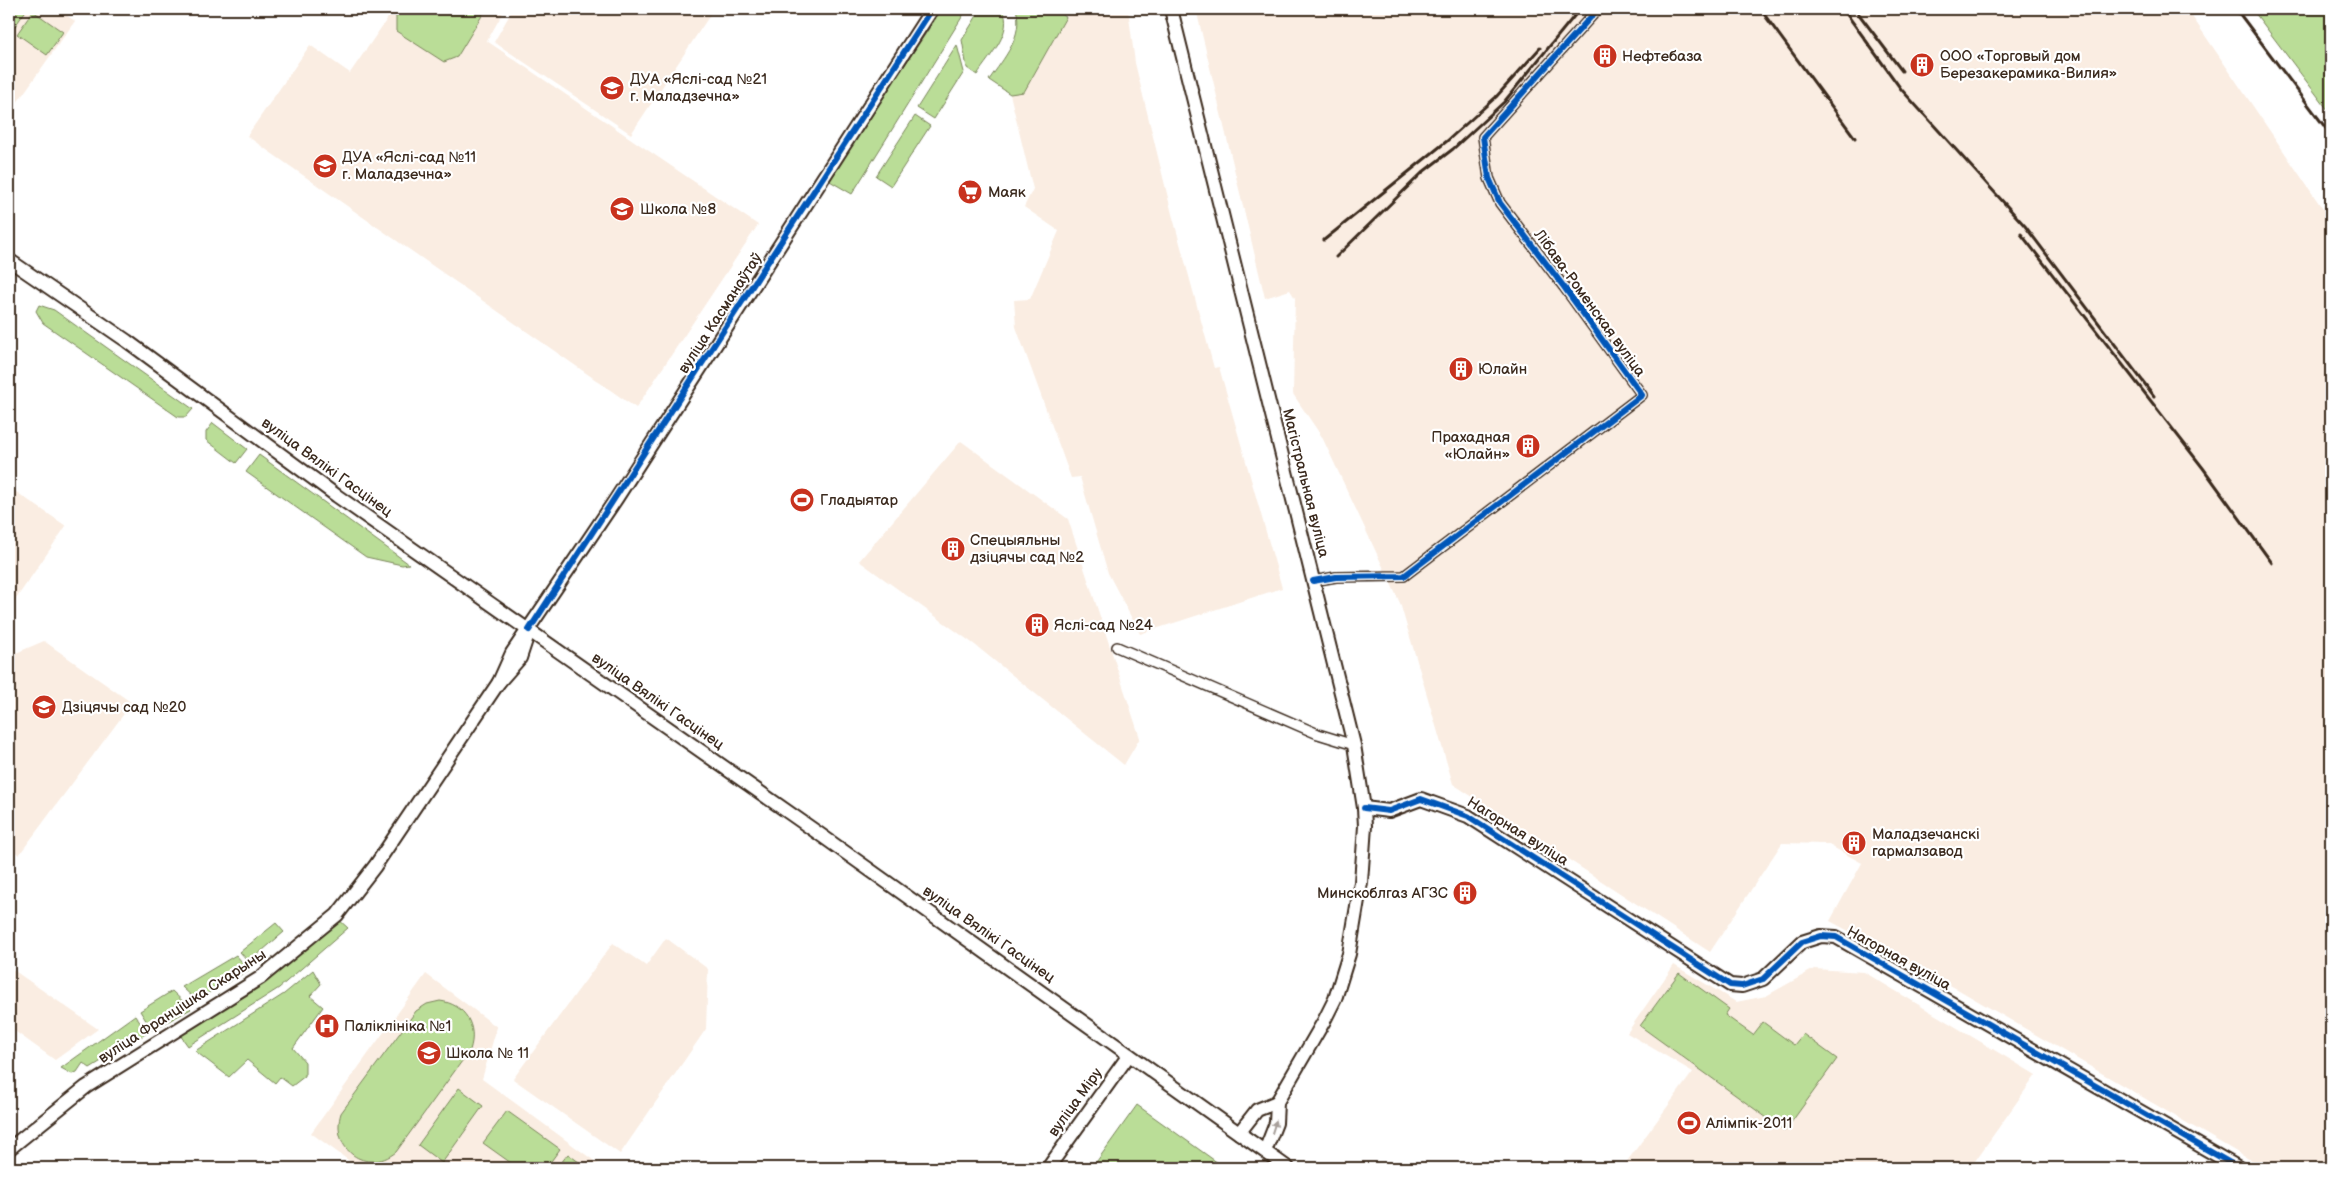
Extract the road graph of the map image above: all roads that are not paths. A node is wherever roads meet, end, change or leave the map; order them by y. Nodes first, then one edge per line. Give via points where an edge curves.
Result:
1 (932, 9) edge
2 (1171, 9) edge
3 (1598, 9) edge
4 (9, 260) edge
5 (1313, 581) junction
6 (529, 630) junction
7 (1117, 646) dead end
8 (1354, 745) junction
9 (1364, 808) junction
10 (1129, 1055) junction
11 (1277, 1102) junction
12 (1239, 1133) junction
13 (9, 1149) edge
14 (1265, 1151) junction
15 (1048, 1168) edge
16 (1288, 1168) edge
17 (2239, 1168) edge

1 - 6 main road, вуліца Касманаўтаў
2 - 5 main road, Магістральная вуліца
3 - 5 street, Лібава-Роменская вуліца via 1483,137 1489,178 1500,204 1642,395 1404,576 1336,577
4 - 6 main road, вуліца Вялікі Гасцінец
5 - 8 main road, Магістральная вуліца
6 - 10 main road, вуліца Вялікі Гасцінец
6 - 13 main road, вуліца Францішка Скарыны via 512,653 499,682 375,866 337,915 260,978 86,1087
7 - 8 street via 1318,734
8 - 9 main road, Магістральная вуліца
9 - 11 main road, Магістральная вуліца via 1361,882 1349,954 1335,999
9 - 17 main road, Нагорная вуліца via 1389,811 1421,799 1468,816 1730,986 1763,979 1802,942 1821,936 1836,937
10 - 12 main road, вуліца Вялікі Гасцінец
10 - 15 main road, вуліца Міру
11 - 12 main road via 1257,1110
14 -> 11 main road via 1276,1122
12 - 14 main road, вуліца Вялікі Гасцінец
14 - 16 main road, вуліца Вялікі Гасцінец

